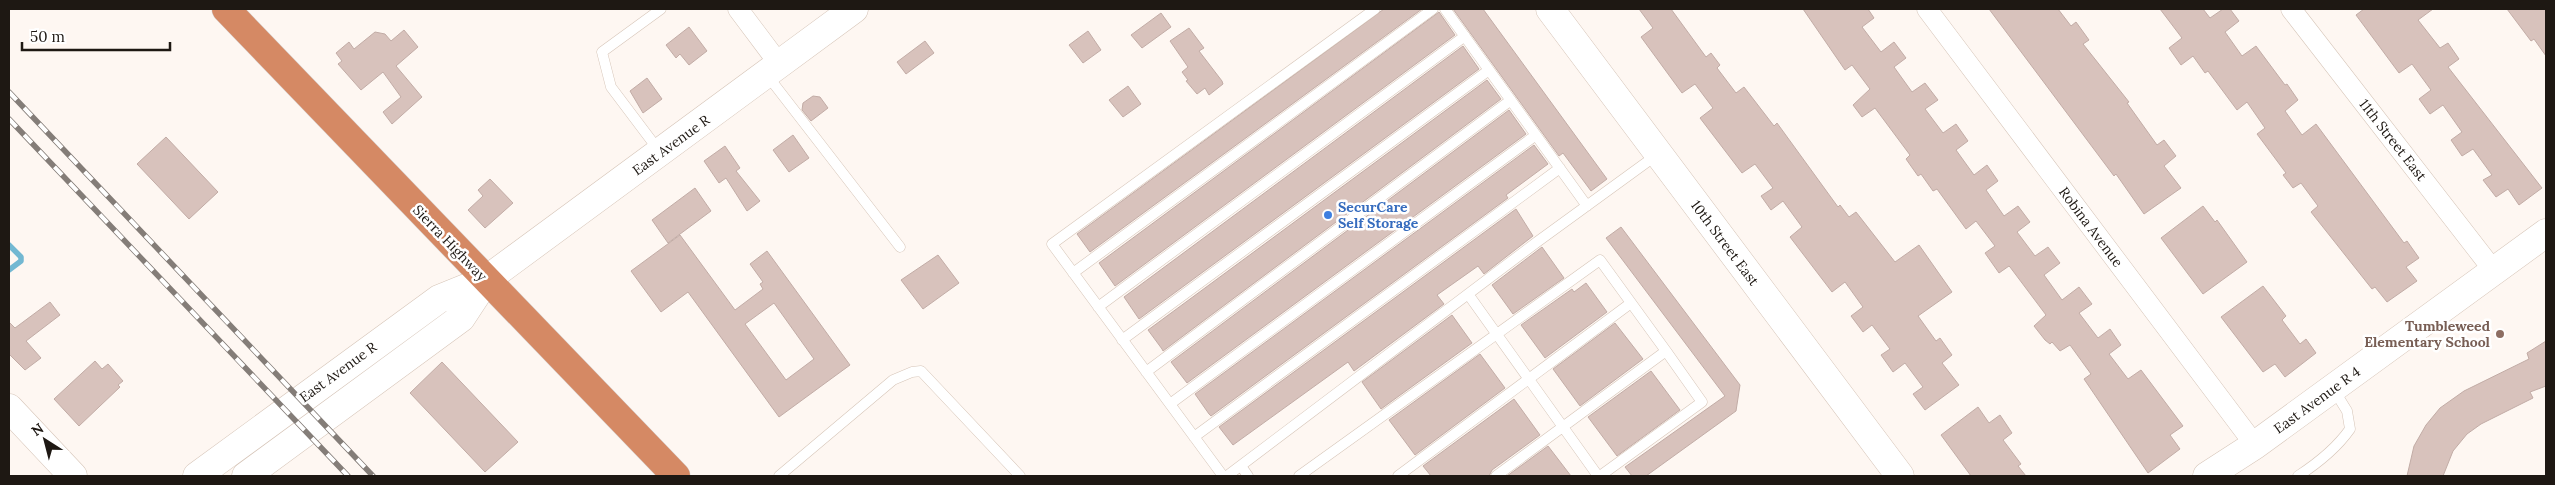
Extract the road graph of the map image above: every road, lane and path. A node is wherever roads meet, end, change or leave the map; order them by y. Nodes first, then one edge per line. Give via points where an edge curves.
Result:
1 (226, 9) edge
2 (738, 9) edge
3 (854, 9) edge
4 (1375, 9) edge
5 (1433, 9) edge
6 (1445, 9) edge
7 (1550, 9) edge
8 (1927, 9) edge
9 (2291, 9) edge
10 (655, 10) edge
11 (1465, 36) junction
12 (773, 70) junction
13 (1489, 70) junction
14 (1511, 100) junction
15 (1536, 135) junction
16 (661, 152) junction
17 (1658, 154) junction
18 (1560, 168) junction
19 (1587, 206) junction
20 (2546, 233) edge
21 (900, 247) dead end
22 (2494, 271) junction
23 (1073, 274) junction
24 (486, 280) junction
25 (1468, 294) junction
26 (1631, 303) junction
27 (1098, 307) junction
28 (1496, 333) junction
29 (1122, 340) junction
30 (1666, 351) junction
31 (1146, 372) junction
32 (1528, 378) junction
33 (2333, 388) junction
34 (1170, 404) junction
35 (9, 408) edge
36 (1562, 427) junction
37 (1194, 438) junction
38 (2254, 445) junction
39 (1241, 466) junction
40 (73, 476) edge
41 (197, 476) edge
42 (246, 476) edge
43 (676, 476) edge
44 (778, 476) edge
45 (1020, 476) edge
46 (1223, 476) edge
47 (1227, 476) edge
48 (1248, 476) edge
49 (1299, 476) edge
50 (1398, 476) edge
51 (1496, 476) edge
52 (1599, 476) edge
53 (1900, 476) edge
54 (2207, 476) edge
55 (2298, 476) edge

1 - 24 highway, Sierra Highway
2 - 12 street
3 - 12 street, East Avenue R
4 - 23 lane via 1052,244
5 - 23 lane
6 - 11 lane
7 - 17 street, 10th Street East
8 - 38 street, Robina Avenue
9 - 22 street, 11th Street East
10 - 16 lane via 602,52 611,87
11 - 13 lane
11 - 27 lane
12 - 16 street, East Avenue R
12 - 21 lane
13 - 14 lane
13 - 29 lane
14 - 15 lane
14 - 31 lane
15 - 18 lane
15 - 34 lane
16 - 24 street, East Avenue R
17 - 19 lane
17 - 53 street, 10th Street East
18 - 19 lane
18 - 37 lane
19 - 25 lane
20 - 22 street, East Avenue R 4
22 - 33 street, East Avenue R 4
23 - 27 lane
24 - 41 street, East Avenue R via 439,299
24 - 42 street, East Avenue R via 461,318
24 - 43 highway, Sierra Highway
25 - 28 lane
25 - 39 lane
26 - 28 lane via 1600,260
26 - 30 lane
26 - 32 lane
27 - 29 lane
28 - 32 lane
28 - 49 lane
29 - 31 lane
30 - 36 lane
30 - 52 lane via 1702,402
31 - 34 lane
32 - 36 lane
32 - 50 lane
33 - 38 street, East Avenue R 4
33 - 55 lane via 2347,411 2350,429 2340,443
34 - 37 lane
35 - 40 street
36 - 51 lane
36 - 52 lane
37 - 46 lane
38 - 54 street, East Avenue R 4
39 - 47 lane
39 - 48 lane
44 - 45 lane via 893,380 921,371

